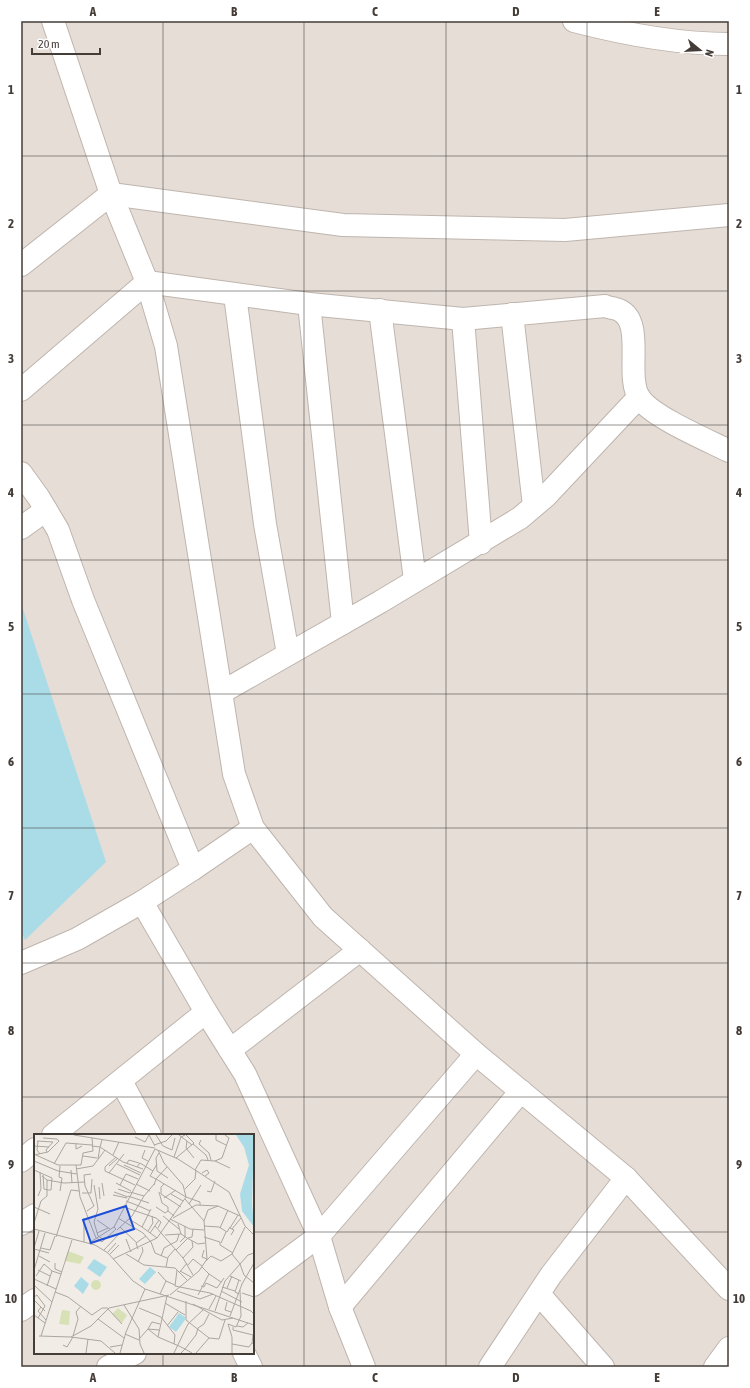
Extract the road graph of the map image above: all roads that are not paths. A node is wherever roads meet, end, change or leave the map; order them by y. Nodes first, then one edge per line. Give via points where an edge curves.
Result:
1 (53, 21) edge
2 (574, 21) edge
3 (729, 44) edge
4 (111, 194) junction
5 (729, 215) edge
6 (21, 265) edge
7 (148, 282) junction
8 (235, 295) junction
9 (309, 304) junction
10 (380, 310) junction
11 (512, 314) junction
12 (463, 319) junction
13 (21, 390) edge
14 (639, 397) junction
15 (729, 452) edge
16 (21, 473) edge
17 (534, 506) junction
18 (46, 510) junction
19 (21, 528) edge
20 (481, 543) junction
21 (416, 580) junction
22 (343, 623) junction
23 (288, 654) junction
24 (222, 692) junction
25 (254, 828) junction
26 (193, 869) junction
27 (142, 902) junction
28 (360, 950) junction
29 (23, 957) edge
30 (206, 1012) junction
31 (230, 1050) junction
32 (476, 1054) junction
33 (122, 1081) junction
34 (522, 1091) junction
35 (54, 1134) edge
36 (149, 1134) edge
37 (626, 1178) junction
38 (34, 1216) edge
39 (21, 1224) edge
40 (319, 1236) junction
41 (254, 1284) edge
42 (729, 1289) edge
43 (539, 1294) junction
44 (34, 1301) edge
45 (340, 1307) junction
46 (21, 1310) edge
47 (729, 1348) edge
48 (132, 1354) edge
49 (244, 1354) edge
50 (355, 1362) edge
51 (108, 1367) edge
52 (251, 1367) edge
53 (490, 1367) edge
54 (604, 1367) edge
55 (715, 1367) edge

1 - 4 street
2 - 3 street via 612,31 703,44
4 - 5 street via 343,225 565,230
4 - 6 street
4 - 7 street
7 - 8 street
7 - 13 street
7 - 24 street via 166,346
8 - 9 street
8 - 23 street via 264,524
9 - 10 street
9 - 22 street
10 - 12 street
10 - 21 street
11 - 12 street
11 - 14 street via 598,307 620,310 628,317 633,334 634,384
11 - 17 street
12 - 20 street
14 - 15 street via 651,410
14 - 17 street
16 - 18 street
17 - 20 street
18 - 19 street
18 - 26 street via 58,530 83,600
20 - 21 street
21 - 22 street
22 - 23 street
23 - 24 street
24 - 25 street via 234,774
25 - 26 street
25 - 28 street via 323,917
26 - 27 street
27 - 29 street via 78,939
27 - 30 street
28 - 31 street
28 - 32 street
30 - 31 street
30 - 33 street
31 - 40 street via 245,1074
32 - 34 street
32 - 40 street
33 - 35 street
33 - 36 street
34 - 37 street
34 - 45 street
37 - 42 street
37 - 43 street
38 - 39 street
40 - 41 street
40 - 45 street
43 - 53 street
43 - 54 street
44 - 46 street
45 - 50 street
47 - 55 street
48 - 51 street
49 - 52 street

